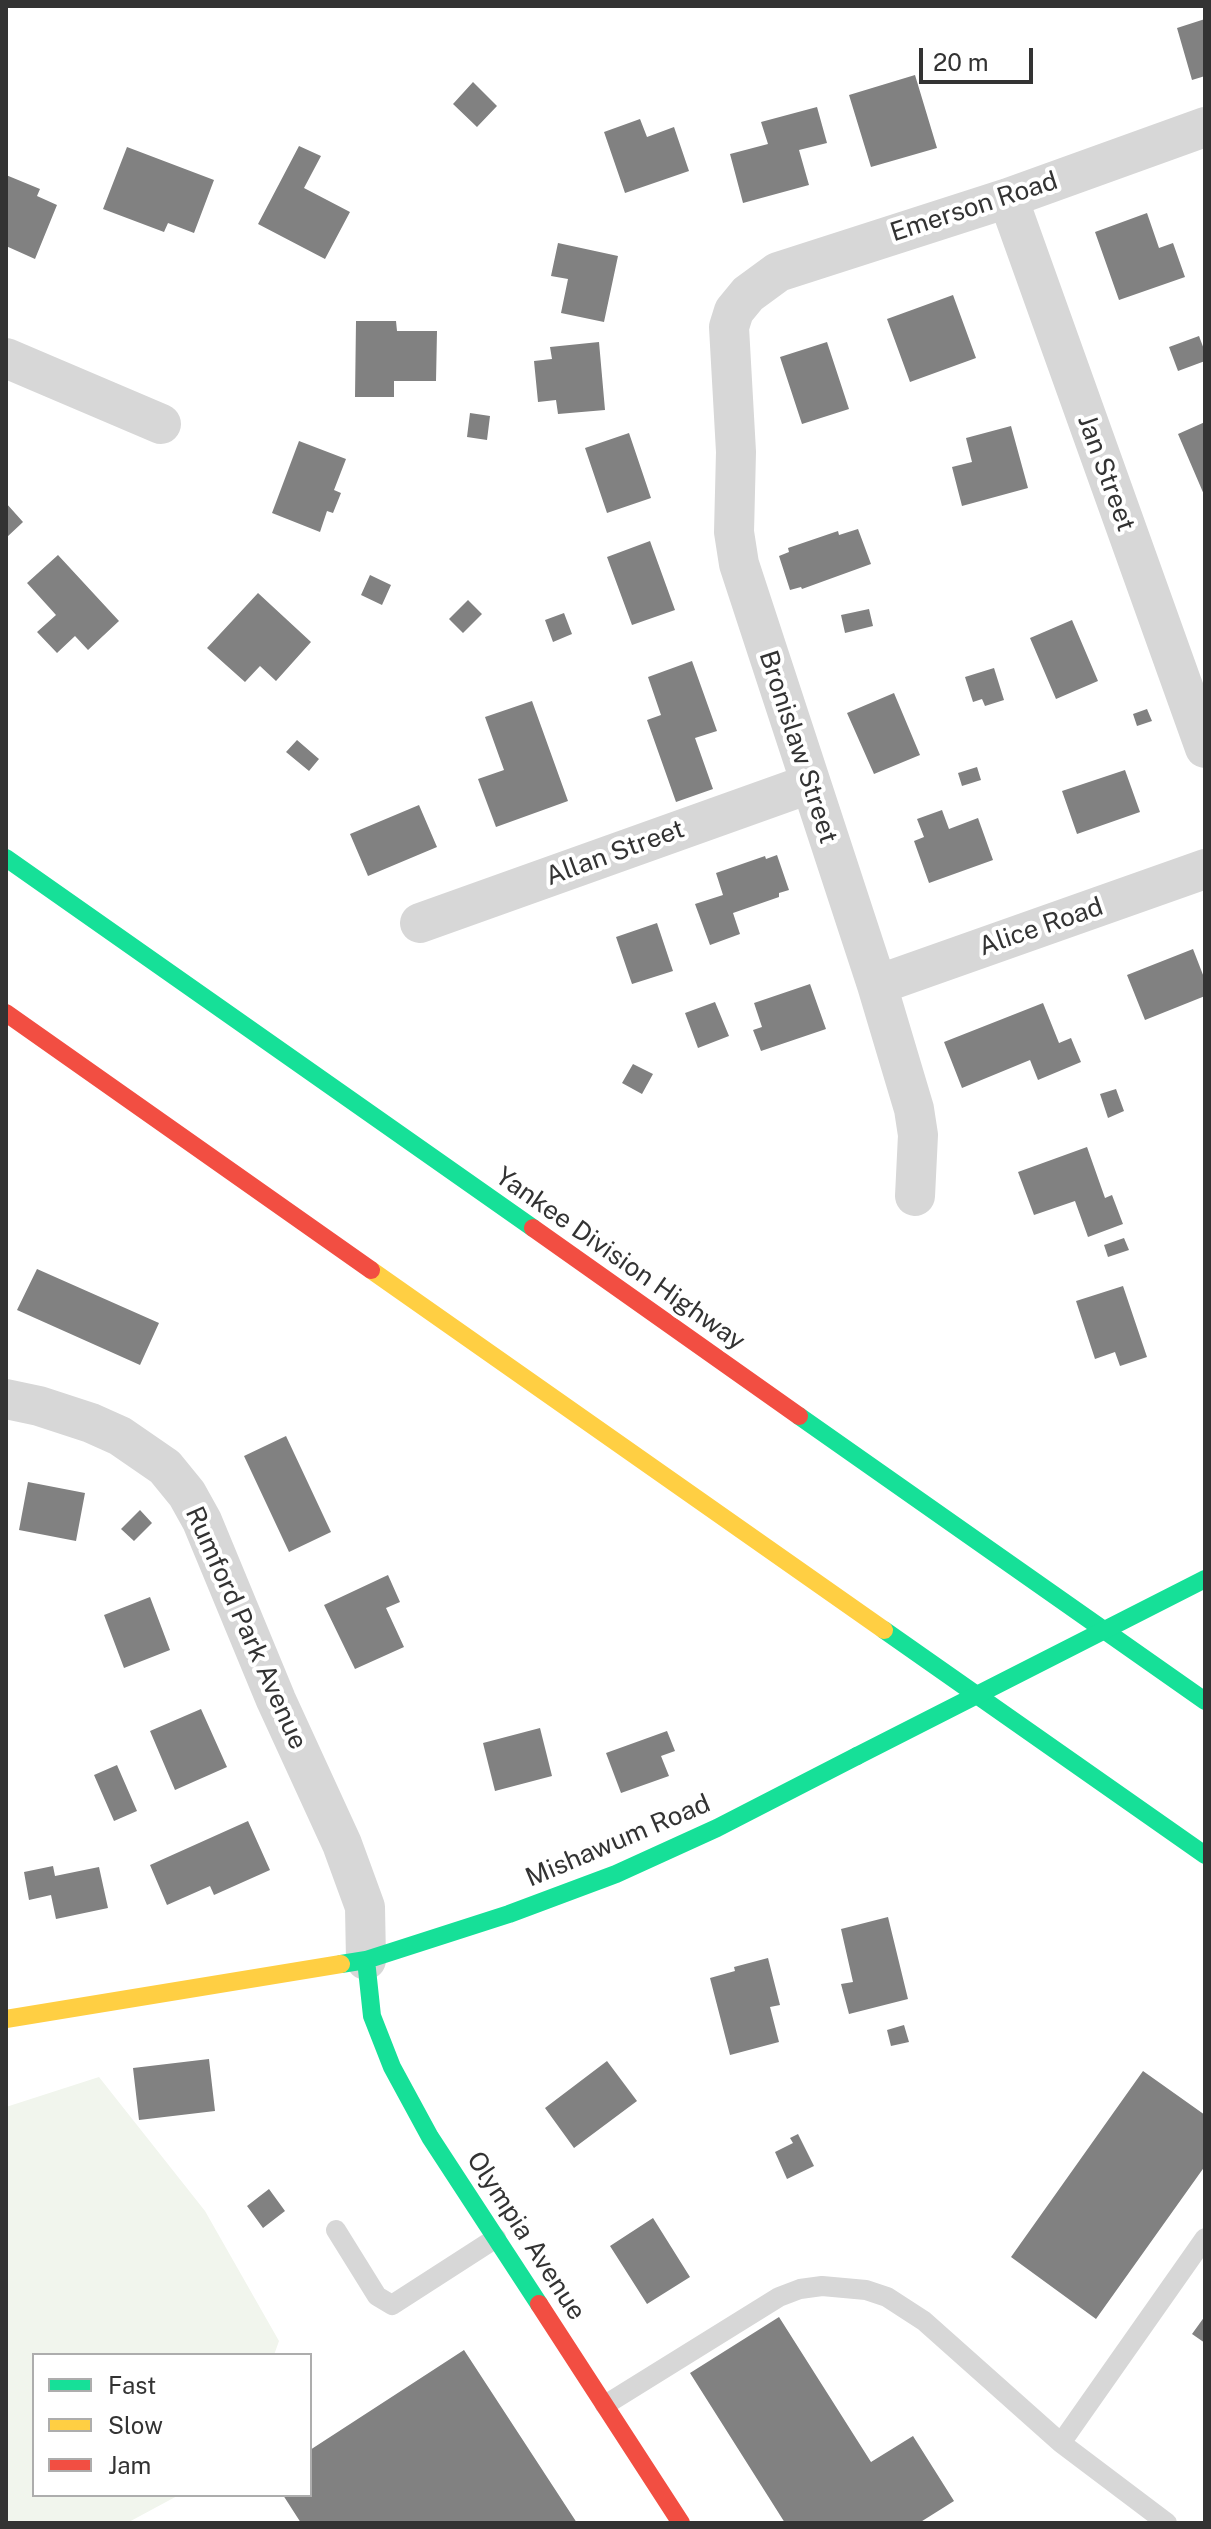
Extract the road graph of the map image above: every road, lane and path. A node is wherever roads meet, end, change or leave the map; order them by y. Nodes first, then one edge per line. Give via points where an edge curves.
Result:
1 (1205, 127) edge
2 (1008, 198) junction
3 (748, 294) joint
4 (6, 358) edge
5 (161, 424) dead end
6 (1205, 748) edge
7 (809, 784) junction
8 (6, 858) edge
9 (1205, 869) edge
10 (420, 923) dead end
11 (877, 985) junction
12 (6, 1013) edge
13 (915, 1196) dead end
14 (6, 1399) edge
15 (1205, 1579) edge
16 (1205, 1701) edge
17 (1205, 1855) edge
18 (366, 1960) junction
19 (6, 2019) edge
20 (336, 2230) dead end
21 (496, 2238) junction
22 (1205, 2238) edge
23 (605, 2405) junction
24 (1061, 2443) junction
25 (681, 2523) edge
26 (1167, 2523) edge

1 - 2 street, Emerson Road
2 - 3 street, Emerson Road via 792,266
2 - 6 street, Jan Street
3 - 7 street, Bronislaw Street via 731,319 728,338 736,548
4 - 5 street
7 - 10 street, Allan Street
7 - 11 street, Bronislaw Street
8 - 16 main road, Yankee Division Highway
9 - 11 street, Alice Road
11 - 13 street, Bronislaw Street via 916,1117
12 - 17 main road
14 - 18 street, Rumford Park Avenue via 120,1436 165,1467 187,1494 342,1844 365,1907
15 - 18 main road, Mishawum Road, bridge via 717,1828 616,1874
18 - 19 main road, Mishawum Road
18 - 21 main road, Olympia Avenue via 372,2016 385,2053 430,2137
20 - 21 lane via 377,2296 392,2305
21 - 23 main road, Olympia Avenue
22 - 24 lane
23 - 24 lane via 779,2297 800,2289 844,2286 907,2308
23 - 25 main road, Olympia Avenue
24 - 26 lane

